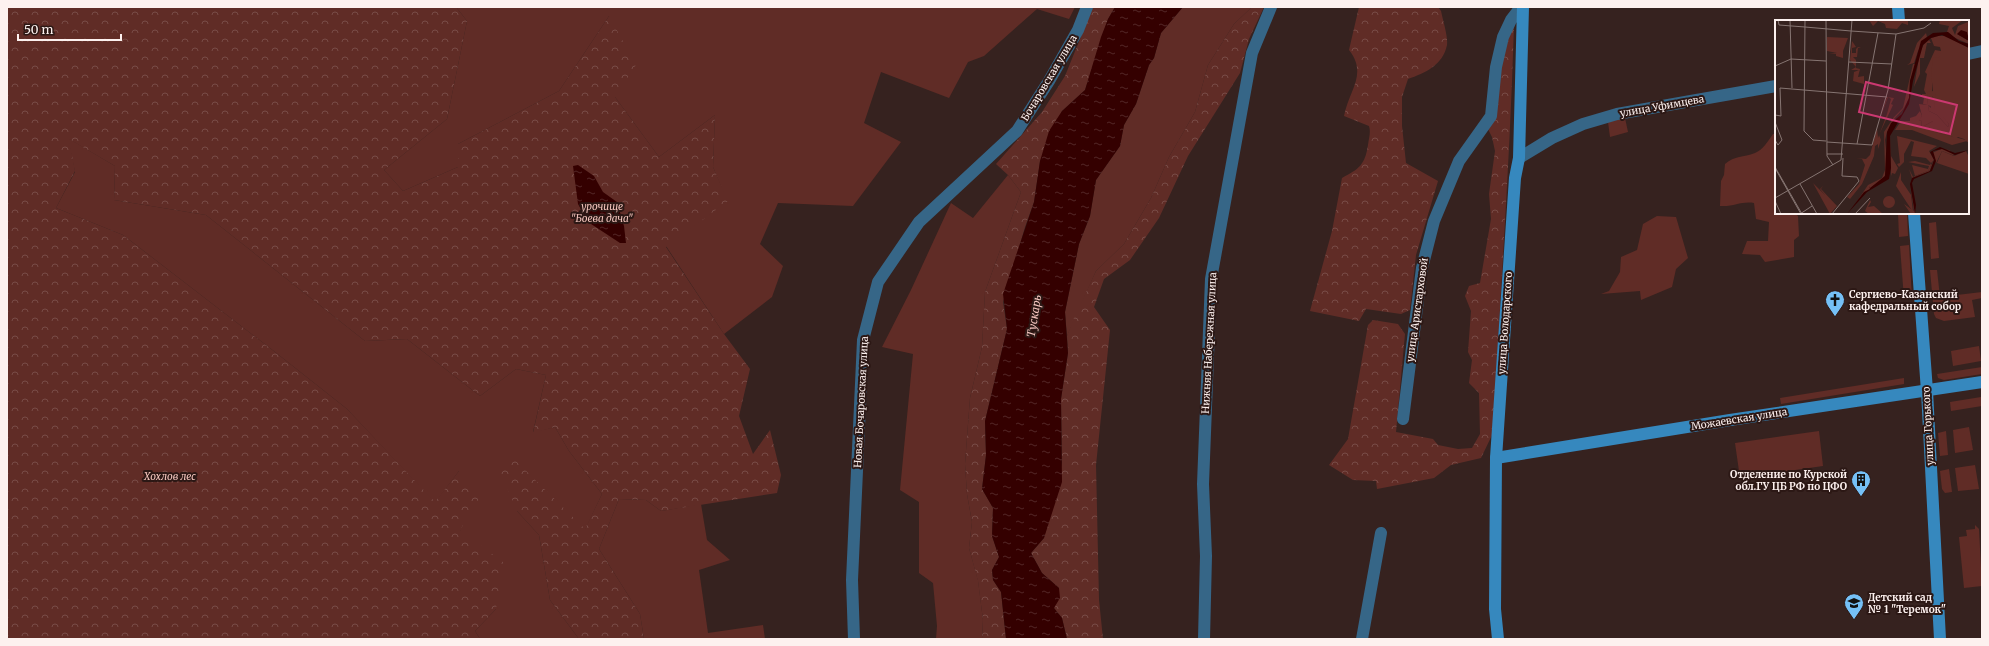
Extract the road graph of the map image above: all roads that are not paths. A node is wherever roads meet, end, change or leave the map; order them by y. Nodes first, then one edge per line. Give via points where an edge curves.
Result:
1 (1087, 7) edge
2 (1271, 7) edge
3 (1522, 7) edge
4 (1898, 7) edge
5 (1900, 20) edge
6 (1982, 51) edge
7 (1969, 54) edge
8 (1775, 86) edge
9 (1519, 158) junction
10 (966, 176) joint
11 (1914, 214) edge
12 (1982, 382) edge
13 (1926, 391) junction
14 (1403, 419) dead end
15 (1496, 458) junction
16 (1382, 533) dead end
17 (854, 639) edge
18 (1204, 639) edge
19 (1362, 639) edge
20 (1498, 639) edge
21 (1940, 639) edge

1 - 10 street, Бочаровская улица via 1078,30 1017,131
2 - 18 street, Нижняя Набережная улица via 1252,53 1211,279 1203,484 1206,556
3 - 9 street, улица Володарского
3 - 14 street, улица Аристарховой via 1511,20 1503,37 1496,67 1491,116 1458,161 1434,221 1422,268
4 - 5 street
6 - 7 street
8 - 9 street, улица Уфимцева via 1617,114 1583,124 1552,138
9 - 15 street, улица Володарского via 1515,178
10 - 17 street, Новая Бочаровская улица via 919,222 878,282 863,340 852,580
11 - 13 street, улица Горького
12 - 13 street, Можаевская улица
13 - 15 street, Можаевская улица
13 - 21 street, улица Горького
15 - 20 street, улица Володарского via 1495,609
16 - 19 street

